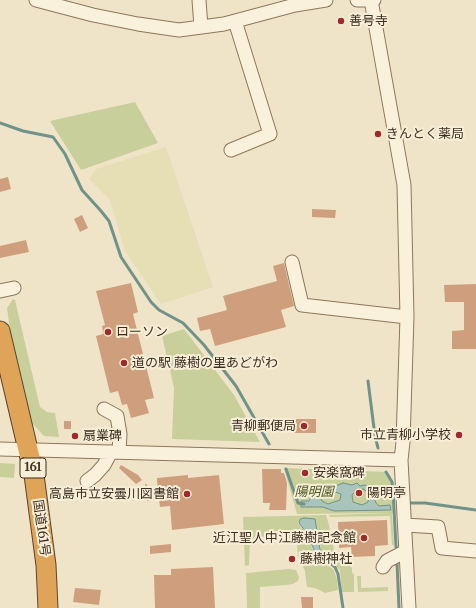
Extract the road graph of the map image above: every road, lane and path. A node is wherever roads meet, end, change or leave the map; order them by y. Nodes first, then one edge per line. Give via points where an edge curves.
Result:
1 (36, 0) edge
2 (199, 0) edge
3 (326, 0) edge
4 (357, 0) edge
5 (371, 0) edge
6 (374, 0) edge
7 (295, 3) edge
8 (235, 21) junction
9 (201, 27) junction
10 (231, 150) dead end
11 (292, 262) dead end
12 (14, 288) dead end
13 (0, 291) edge
14 (407, 316) junction
15 (0, 331) edge
16 (104, 409) dead end
17 (0, 449) edge
18 (29, 451) junction
19 (115, 452) junction
20 (401, 460) junction
21 (88, 481) dead end
22 (405, 525) junction
23 (406, 551) junction
24 (476, 551) edge
25 (383, 567) dead end
26 (48, 608) edge
27 (409, 608) edge

1 - 9 street via 138,24 179,30
2 - 9 street
3 - 7 street
4 - 5 street
5 - 6 street
5 - 14 street via 404,185
7 - 8 street
8 - 9 street
8 - 10 street via 270,134
11 - 14 street via 302,305
12 - 13 street
14 - 20 street
15 - 18 highway, 国道161号 / 161
16 - 19 street via 117,416 120,434
17 - 18 street
18 - 19 street
18 - 26 highway, 国道161号 / 161 via 46,564
19 - 20 street
19 - 21 street
20 - 22 street
22 - 23 street
22 - 24 street via 438,527 442,548
23 - 25 street via 387,561
23 - 27 street

